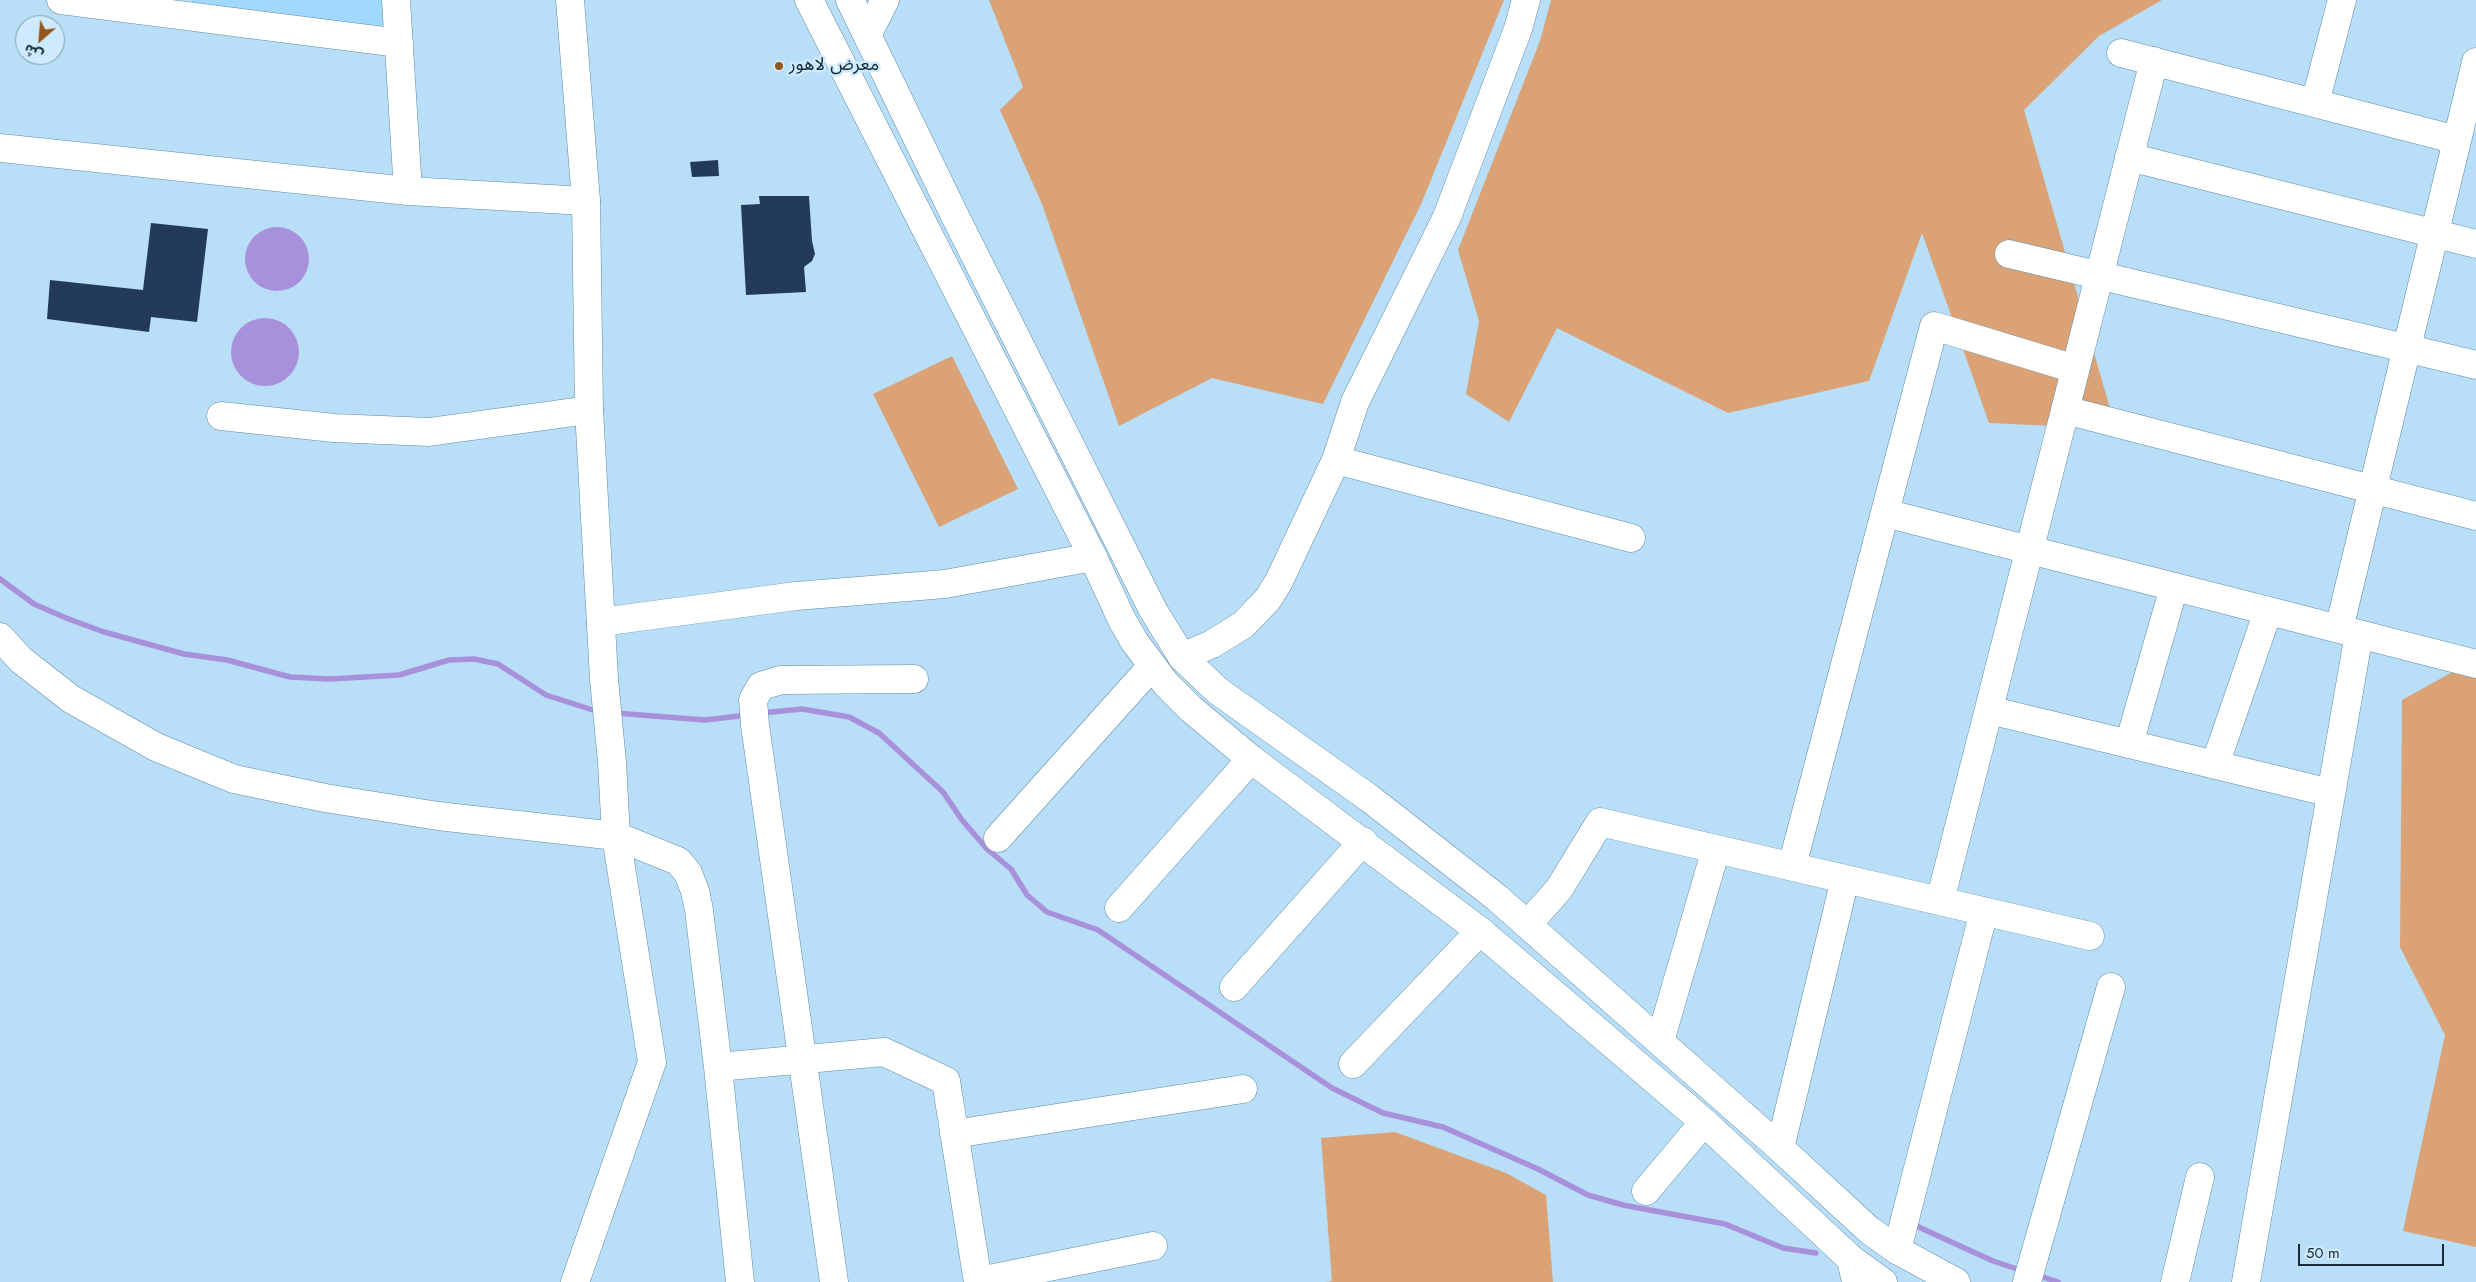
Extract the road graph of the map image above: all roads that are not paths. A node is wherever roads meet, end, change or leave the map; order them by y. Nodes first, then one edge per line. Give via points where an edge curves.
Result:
1 (61, 0) edge
2 (396, 0) edge
3 (570, 0) edge
4 (809, 0) edge
5 (850, 0) edge
6 (885, 0) edge
7 (1526, 0) edge
8 (2342, 0) edge
9 (176, 7) edge
10 (867, 35) junction
11 (399, 43) junction
12 (2121, 52) dead end
13 (2154, 61) junction
14 (2476, 62) edge
15 (2315, 103) junction
16 (2457, 140) junction
17 (0, 148) edge
18 (2129, 157) junction
19 (408, 191) junction
20 (586, 201) junction
21 (956, 218) junction
22 (926, 230) junction
23 (2434, 234) junction
24 (2476, 244) edge
25 (2009, 254) dead end
26 (2099, 275) junction
27 (2407, 348) junction
28 (2476, 365) edge
29 (2075, 368) junction
30 (589, 410) junction
31 (2065, 410) junction
32 (221, 416) dead end
33 (1336, 460) junction
34 (2373, 489) junction
35 (1885, 513) junction
36 (2476, 516) edge
37 (1631, 538) dead end
38 (2029, 550) junction
39 (1093, 557) junction
40 (2174, 587) junction
41 (2268, 611) junction
42 (602, 622) junction
43 (2349, 631) junction
44 (0, 637) edge
45 (1182, 657) junction
46 (2476, 664) edge
47 (1152, 666) junction
48 (914, 679) dead end
49 (1988, 710) junction
50 (2129, 744) junction
51 (1251, 759) junction
52 (2215, 765) junction
53 (2331, 793) junction
54 (616, 836) junction
55 (998, 838) dead end
56 (1363, 841) junction
57 (1716, 849) junction
58 (1792, 866) junction
59 (1845, 879) junction
60 (1940, 901) junction
61 (1119, 908) dead end
62 (1984, 911) junction
63 (1528, 924) junction
64 (1480, 931) junction
65 (2090, 936) dead end
66 (1505, 952) junction
67 (1234, 987) dead end
68 (2111, 987) dead end
69 (1660, 1041) junction
70 (802, 1059) junction
71 (1353, 1064) dead end
72 (718, 1067) junction
73 (1243, 1089) dead end
74 (1704, 1122) junction
75 (954, 1134) junction
76 (1780, 1148) junction
77 (2200, 1178) dead end
78 (1646, 1191) dead end
79 (1153, 1246) dead end
80 (1897, 1250) junction
81 (1853, 1271) edge
82 (989, 1281) edge
83 (575, 1282) edge
84 (740, 1282) edge
85 (834, 1282) edge
86 (1883, 1282) edge
87 (1956, 1282) edge
88 (2027, 1282) edge
89 (2175, 1282) edge
90 (2246, 1282) edge

1 - 9 street
2 - 11 street
3 - 20 street
4 - 22 street
5 - 10 street
6 - 10 street
7 - 33 street via 1447,218 1355,402
8 - 15 street
9 - 11 street
10 - 21 street
11 - 19 street
12 - 13 street
13 - 15 street
13 - 18 street
14 - 16 street
15 - 16 street
16 - 23 street
17 - 19 street
18 - 23 street
18 - 26 street
19 - 20 street
20 - 30 street
21 - 22 street
21 - 45 street via 1153,610
22 - 39 street
23 - 24 street
23 - 27 street
25 - 26 street
26 - 27 street
26 - 29 street
27 - 28 street
27 - 34 street
29 - 31 street
29 - 35 street via 1934,326
30 - 32 street via 429,432 334,428
30 - 42 street
31 - 34 street
31 - 38 street
33 - 37 street
33 - 45 street via 1268,600 1243,625
34 - 36 street
34 - 43 street
35 - 38 street
35 - 58 street
38 - 40 street
38 - 49 street
39 - 42 street via 945,584 796,596
39 - 47 street via 1122,620
40 - 41 street
40 - 50 street
41 - 43 street
41 - 52 street
42 - 54 street
43 - 46 street
43 - 53 street
44 - 54 street via 21,660 71,699 156,747 234,779 438,816
45 - 63 street via 1218,691 1369,798
47 - 51 street via 1191,709
47 - 55 street
48 - 70 street via 781,680 761,686 754,712
49 - 50 street
49 - 60 street
50 - 52 street
51 - 56 street
51 - 61 street
52 - 53 street
53 - 90 street
54 - 72 street via 668,855 688,873 700,910
54 - 83 street via 652,1062
56 - 64 street
56 - 67 street
57 - 58 street
57 - 63 street via 1600,822 1559,889
57 - 69 street
58 - 59 street
59 - 60 street
59 - 76 street
60 - 62 street
62 - 65 street
62 - 80 street
63 - 66 street
63 - 69 street
64 - 66 street
64 - 71 street
66 - 74 street
68 - 88 street
69 - 76 street
70 - 72 street
70 - 75 street via 884,1052 946,1081
70 - 85 street
72 - 84 street
73 - 75 street
74 - 78 street
74 - 81 street
75 - 82 street via 970,1231
76 - 80 street via 1841,1206
77 - 89 street
79 - 82 street
80 - 87 street
81 - 86 street

